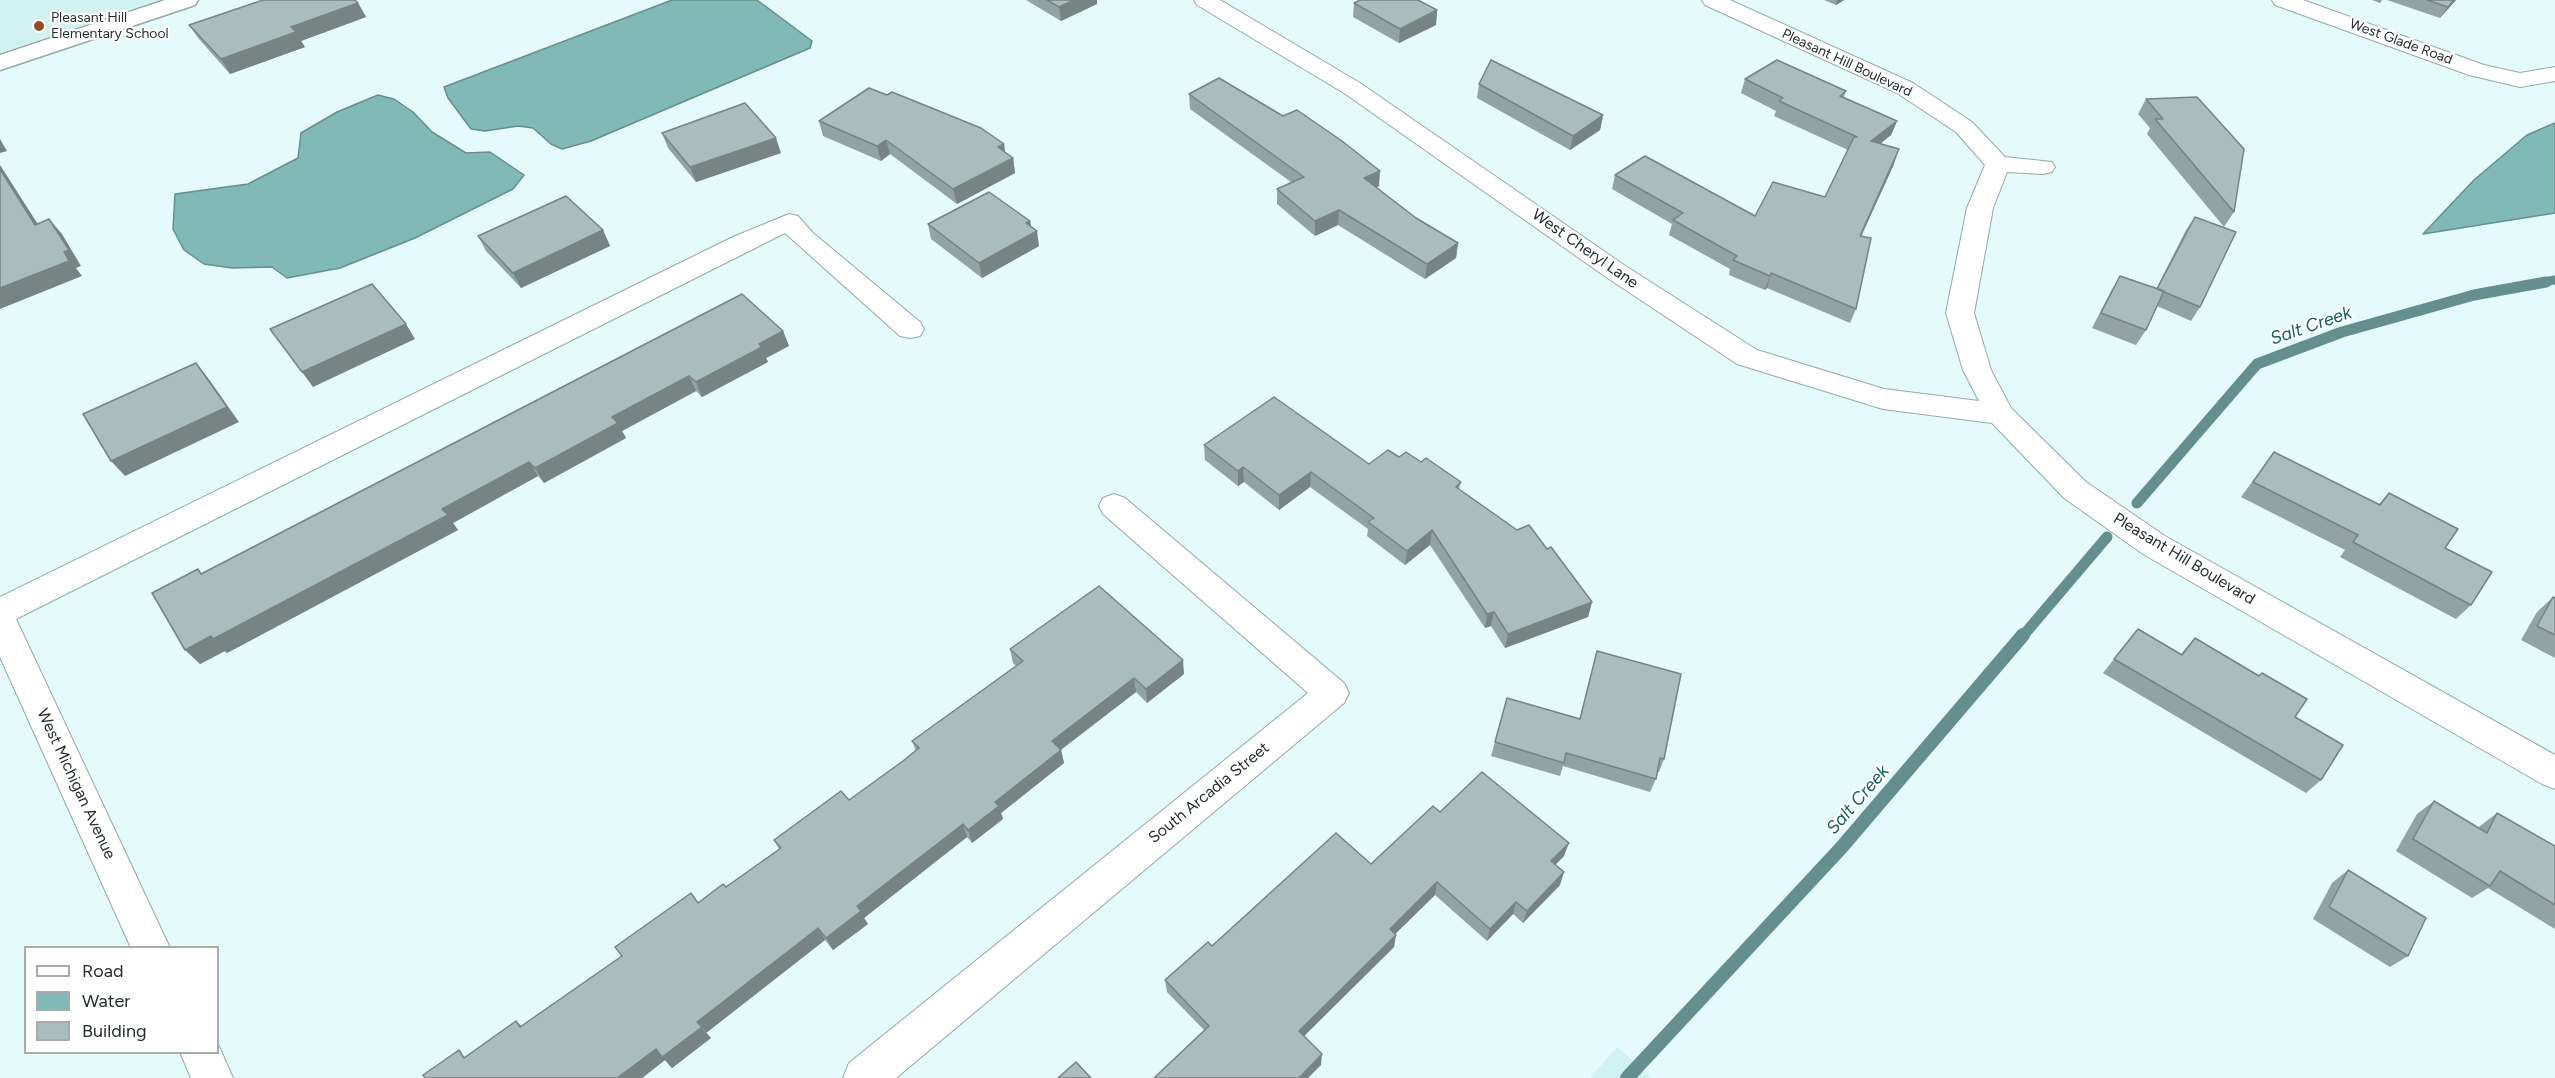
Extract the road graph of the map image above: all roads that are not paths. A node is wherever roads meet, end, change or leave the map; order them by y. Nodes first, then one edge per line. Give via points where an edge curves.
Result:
1 (187, 0) edge
2 (1205, 0) edge
3 (1713, 0) edge
4 (2283, 0) edge
5 (0, 63) edge
6 (2555, 74) edge
7 (1998, 165) junction
8 (2043, 167) dead end
9 (910, 329) dead end
10 (2000, 414) junction
11 (1114, 506) dead end
12 (0, 612) edge
13 (0, 620) edge
14 (2555, 773) edge
15 (150, 946) edge
16 (200, 1054) edge
17 (212, 1078) edge
18 (864, 1078) edge

1 - 5 street
2 - 10 street, West Cheryl Lane via 1352,88 1615,271 1747,357 1883,399
3 - 7 street, Pleasant Hill Boulevard via 1905,88 1964,126
4 - 6 street, West Glade Road via 2477,70 2520,80
7 - 8 street
7 - 10 street, Pleasant Hill Boulevard via 1980,208 1960,314 1977,370
9 - 12 street via 789,222
10 - 14 street, Pleasant Hill Boulevard via 2075,490 2154,545
11 - 18 street, South Arcadia Street via 1332,693
13 - 15 street, West Michigan Avenue
16 - 17 street

